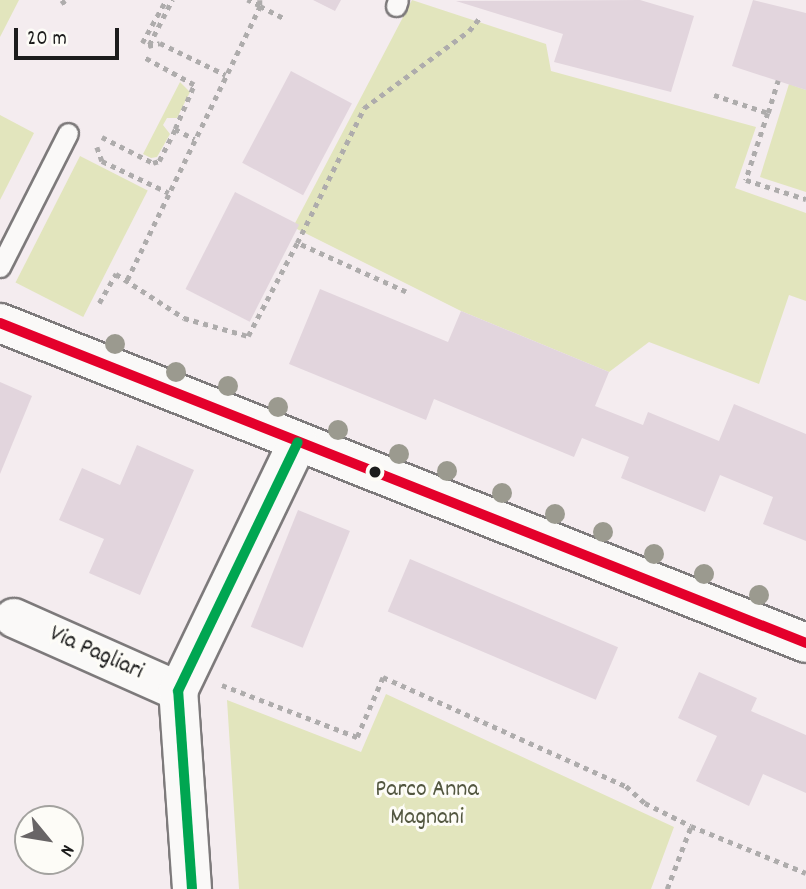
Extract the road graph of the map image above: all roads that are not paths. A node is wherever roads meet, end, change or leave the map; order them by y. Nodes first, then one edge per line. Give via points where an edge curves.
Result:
1 (68, 133) dead end
2 (0, 267) edge
3 (0, 323) edge
4 (298, 442) junction
5 (14, 618) dead end
6 (806, 643) edge
7 (181, 681) junction
8 (192, 889) edge

1 - 2 lane
3 - 4 street
4 - 6 street
4 - 7 street
5 - 7 street, Via Pagliari
7 - 8 street

